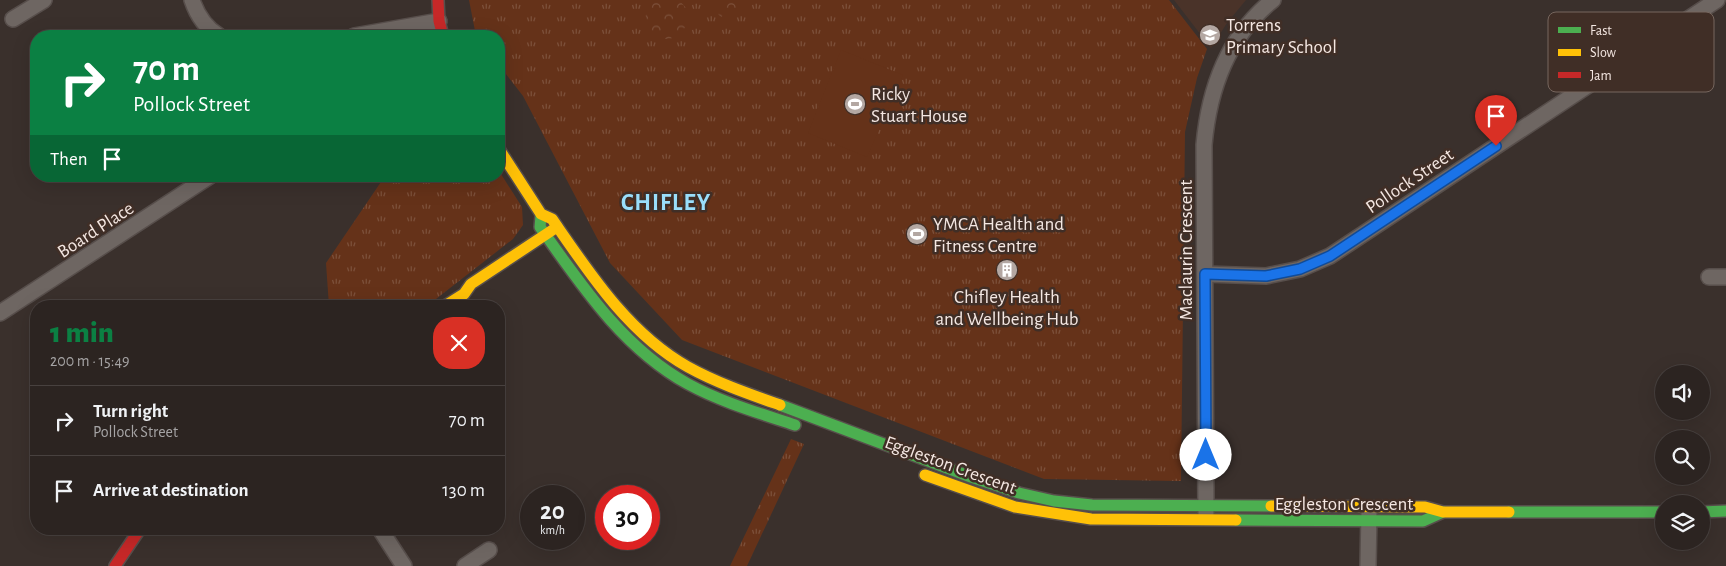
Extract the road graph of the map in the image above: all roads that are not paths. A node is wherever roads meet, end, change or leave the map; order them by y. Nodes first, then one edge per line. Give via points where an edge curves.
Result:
1 (44, 0) edge
2 (192, 0) edge
3 (438, 0) edge
4 (1273, 0) edge
5 (1717, 0) edge
6 (1699, 12) edge
7 (13, 19) dead end
8 (439, 21) junction
9 (210, 30) edge
10 (388, 30) edge
11 (441, 30) edge
12 (1578, 92) edge
13 (505, 158) edge
14 (201, 182) edge
15 (541, 214) junction
16 (561, 231) junction
17 (545, 234) junction
18 (552, 244) junction
19 (1205, 274) junction
20 (1709, 277) dead end
21 (1726, 277) edge
22 (464, 294) junction
23 (454, 300) edge
24 (0, 313) edge
25 (804, 429) dead end
26 (912, 470) dead end
27 (1726, 511) edge
28 (1655, 512) edge
29 (1710, 512) edge
30 (1206, 513) junction
31 (1369, 515) junction
32 (136, 535) edge
33 (384, 535) edge
34 (489, 550) dead end
35 (115, 566) edge
36 (404, 566) edge
37 (465, 566) edge
38 (1368, 566) edge

1 - 7 street
2 - 9 street
3 - 8 street
4 - 19 street, Maclaurin Crescent via 1247,25 1228,54 1210,101 1204,145
5 - 6 street, Pollock Street
8 - 10 street
8 - 11 street
12 - 19 street, Pollock Street via 1330,256 1300,269 1266,276
13 - 15 street, Eggleston Crescent
14 - 24 street, Board Place
15 - 16 street, Eggleston Crescent via 552,219
15 - 17 street, Eggleston Crescent via 540,227
16 - 17 street
16 - 18 street
16 - 30 street, Eggleston Crescent via 604,294 649,340 683,365 724,384 1019,493 1092,505
17 - 18 street, Eggleston Crescent
17 - 22 street via 471,284
18 - 22 street via 478,294
18 - 25 street, Eggleston Crescent via 593,302 647,356 676,377 719,397
19 - 30 street, Maclaurin Crescent
20 - 21 street
22 - 23 street
26 - 30 street, Eggleston Crescent via 1015,507 1052,514 1091,519
27 - 29 street
28 - 31 street, Eggleston Crescent via 1443,512 1425,507
30 - 31 street, Eggleston Crescent
31 - 38 street
32 - 35 street
33 - 36 street
34 - 37 street

